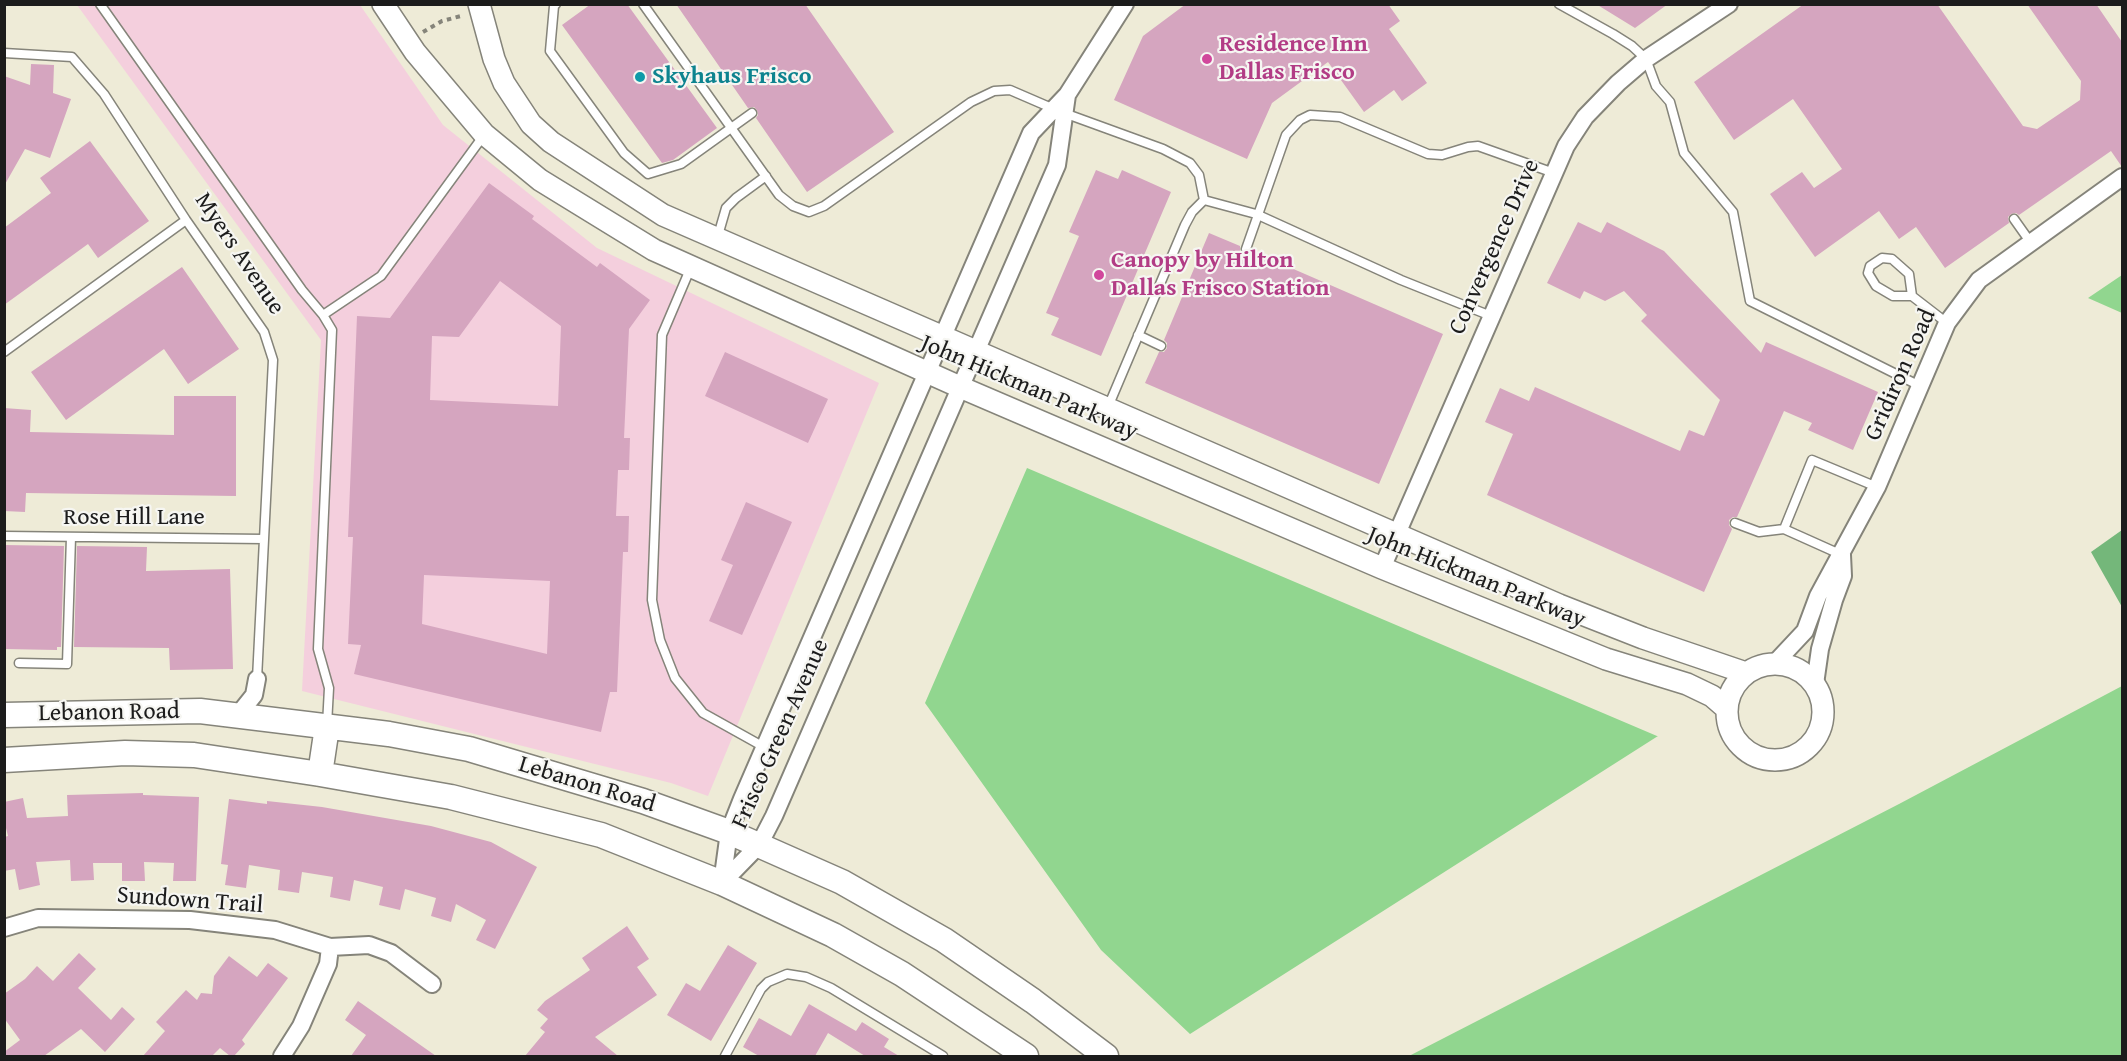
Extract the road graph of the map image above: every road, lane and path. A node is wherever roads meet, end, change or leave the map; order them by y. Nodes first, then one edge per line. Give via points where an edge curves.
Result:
1 (100, 4) edge
2 (383, 4) edge
3 (479, 4) edge
4 (556, 4) edge
5 (643, 4) edge
6 (1125, 4) edge
7 (1559, 4) edge
8 (1729, 4) edge
9 (460, 16) dead end
10 (420, 34) dead end
11 (4, 52) edge
12 (1646, 60) junction
13 (1059, 111) junction
14 (752, 113) dead end
15 (731, 128) junction
16 (484, 134) junction
17 (1554, 173) junction
18 (766, 176) junction
19 (2122, 177) edge
20 (1204, 200) junction
21 (1258, 215) junction
22 (2014, 219) dead end
23 (186, 220) junction
24 (717, 239) junction
25 (2031, 243) junction
26 (1246, 249) dead end
27 (692, 267) junction
28 (1912, 296) junction
29 (323, 315) junction
30 (1491, 316) junction
31 (1947, 323) junction
32 (1138, 335) junction
33 (942, 337) junction
34 (1161, 346) dead end
35 (4, 352) edge
36 (975, 352) junction
37 (927, 373) junction
38 (1920, 386) junction
39 (960, 387) junction
40 (1107, 409) junction
41 (1877, 487) junction
42 (1735, 523) dead end
43 (1784, 529) junction
44 (1396, 534) junction
45 (4, 536) edge
46 (71, 537) junction
47 (264, 539) junction
48 (1842, 555) junction
49 (1382, 568) junction
50 (19, 663) dead end
51 (1775, 663) junction
52 (1746, 673) junction
53 (257, 679) joint
54 (1815, 684) junction
55 (1727, 709) junction
56 (4, 715) edge
57 (238, 715) junction
58 (327, 727) junction
59 (764, 747) junction
60 (4, 760) edge
61 (320, 774) junction
62 (729, 831) junction
63 (759, 845) junction
64 (722, 883) junction
65 (4, 928) edge
66 (330, 947) junction
67 (432, 984) dead end
68 (282, 1056) edge
69 (725, 1056) edge
70 (943, 1056) edge
71 (1026, 1056) edge
72 (1106, 1056) edge

1 - 29 lane
2 - 16 street, John Hickman Parkway via 415,52
3 - 24 street, John Hickman Parkway via 494,59 531,124 551,142 663,214
4 - 15 lane via 550,51 624,153 648,174 681,164
5 - 15 lane
6 - 13 street, Frisco Green Avenue
7 - 12 lane via 1632,46
8 - 12 street, Convergence Drive
9 - 10 path
11 - 23 lane, Myers Avenue via 72,57 104,94
12 - 17 street, Convergence Drive via 1585,117
12 - 38 lane via 1656,86 1671,102 1684,153 1733,212 1750,301
13 - 18 lane via 1010,90 994,91 971,102 824,206 809,212 779,195
13 - 20 lane via 1163,149 1190,163 1199,175
13 - 33 street, Frisco Green Avenue via 1031,133
13 - 36 street, Frisco Green Avenue via 1057,165
14 - 15 lane
15 - 18 lane
16 - 27 street, John Hickman Parkway via 540,180 654,250
16 - 29 lane via 381,276
17 - 21 lane via 1478,146 1442,155 1428,154 1340,117 1310,115 1286,135
17 - 30 street, Convergence Drive
18 - 24 lane via 726,208
19 - 25 street, Gridiron Road
20 - 21 lane
20 - 32 lane via 1185,225
21 - 26 lane
21 - 30 lane
22 - 25 lane
23 - 35 lane
23 - 47 lane, Myers Avenue via 264,332 273,360
24 - 33 street, John Hickman Parkway
25 - 31 street, Gridiron Road via 1979,280
27 - 37 street, John Hickman Parkway
27 - 59 lane via 662,335 652,600 660,640 675,678 704,713
28 - 28 lane via 1910,274 1892,259 1882,258 1870,266 1868,273 1876,286 1893,296
28 - 31 lane
29 - 58 lane via 332,330 318,649 329,688
30 - 44 street, Convergence Drive
31 - 38 street, Gridiron Road
32 - 34 lane
32 - 40 lane
33 - 36 street, John Hickman Parkway
33 - 37 street, Frisco Green Avenue
36 - 39 street, Frisco Green Avenue
36 - 40 street, John Hickman Parkway
37 - 39 street, John Hickman Parkway
37 - 59 street, Frisco Green Avenue
38 - 41 street, Gridiron Road
39 - 49 street, John Hickman Parkway
39 - 63 street, Frisco Green Avenue
40 - 44 street, John Hickman Parkway
41 - 43 lane via 1812,460
41 - 48 street, Gridiron Road
42 - 43 lane via 1759,532
43 - 48 lane
44 - 49 street, Convergence Drive
44 - 52 street, John Hickman Parkway via 1643,638
45 - 46 lane, Rose Hill Lane
46 - 47 lane, Rose Hill Lane
46 - 50 lane via 67,664
47 - 53 lane, Myers Avenue
48 - 51 street, Gridiron Road via 1818,596 1805,631
48 - 54 street, Gridiron Road via 1843,576 1820,649
49 - 55 street, John Hickman Parkway via 1606,659 1687,684 1712,696
51 - 52 street
51 - 54 street via 1804,673
52 - 55 street via 1729,695
53 - 57 street, Myers Avenue via 255,695
54 - 55 street via 1824,714 1820,729 1813,743 1787,759 1771,760 1744,749 1728,724
56 - 57 main road, Lebanon Road via 200,711
57 - 58 main road, Lebanon Road
58 - 61 main road
58 - 62 main road, Lebanon Road via 469,749
59 - 62 street, Frisco Green Avenue
60 - 61 main road, Lebanon Road via 174,754
61 - 64 main road, Lebanon Road via 451,797 601,835
62 - 63 main road, Lebanon Road
62 - 64 street, Frisco Green Avenue
63 - 64 street, Frisco Green Avenue
63 - 72 main road, Lebanon Road via 842,882 944,940
64 - 71 main road, Lebanon Road via 833,935 902,974
65 - 66 street, Sundown Trail via 38,918 190,921 275,930
66 - 67 street, Sundown Trail via 369,945 391,953
66 - 68 street via 328,964 301,1026
69 - 70 lane via 760,990 787,974 831,988

